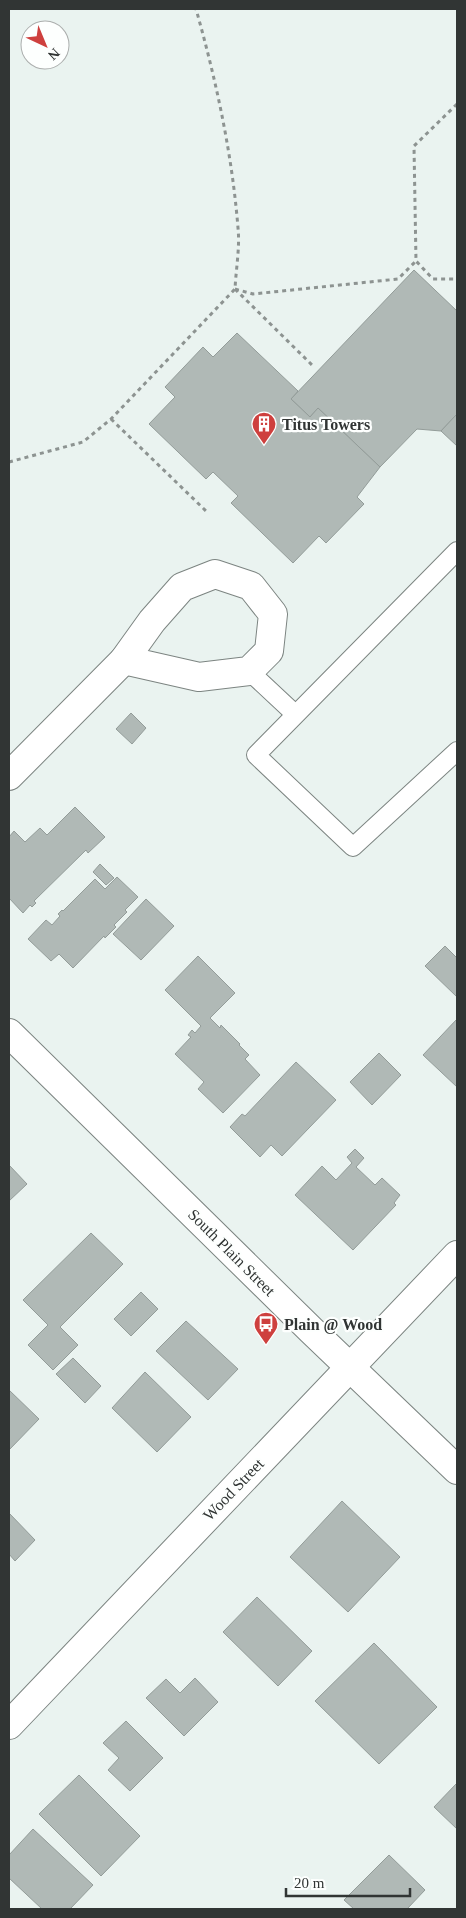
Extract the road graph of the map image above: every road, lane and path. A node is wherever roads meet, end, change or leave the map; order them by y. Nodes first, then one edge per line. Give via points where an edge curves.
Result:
1 (196, 9) edge
2 (457, 104) edge
3 (416, 261) junction
4 (457, 279) edge
5 (235, 289) junction
6 (312, 365) dead end
7 (111, 419) junction
8 (9, 462) edge
9 (206, 511) dead end
10 (457, 551) edge
11 (124, 660) junction
12 (249, 670) junction
13 (295, 714) junction
14 (457, 751) edge
15 (9, 776) edge
16 (9, 1032) edge
17 (457, 1255) edge
18 (350, 1367) junction
19 (457, 1470) edge
20 (9, 1725) edge

1 - 5 path via 225,131 238,229
2 - 3 path via 414,146
3 - 4 path via 433,279
3 - 5 path via 398,280 253,294
5 - 6 path
5 - 7 path
7 - 8 path via 83,442
7 - 9 path
10 - 13 lane
11 - 12 street via 199,678
11 - 12 street via 182,586 215,574 251,586 273,614 269,651
11 - 15 street
12 - 13 lane
13 - 14 lane via 256,755 353,847
16 - 18 street, South Plain Street
17 - 18 street, Wood Street
18 - 19 street, South Plain Street
18 - 20 street, Wood Street

